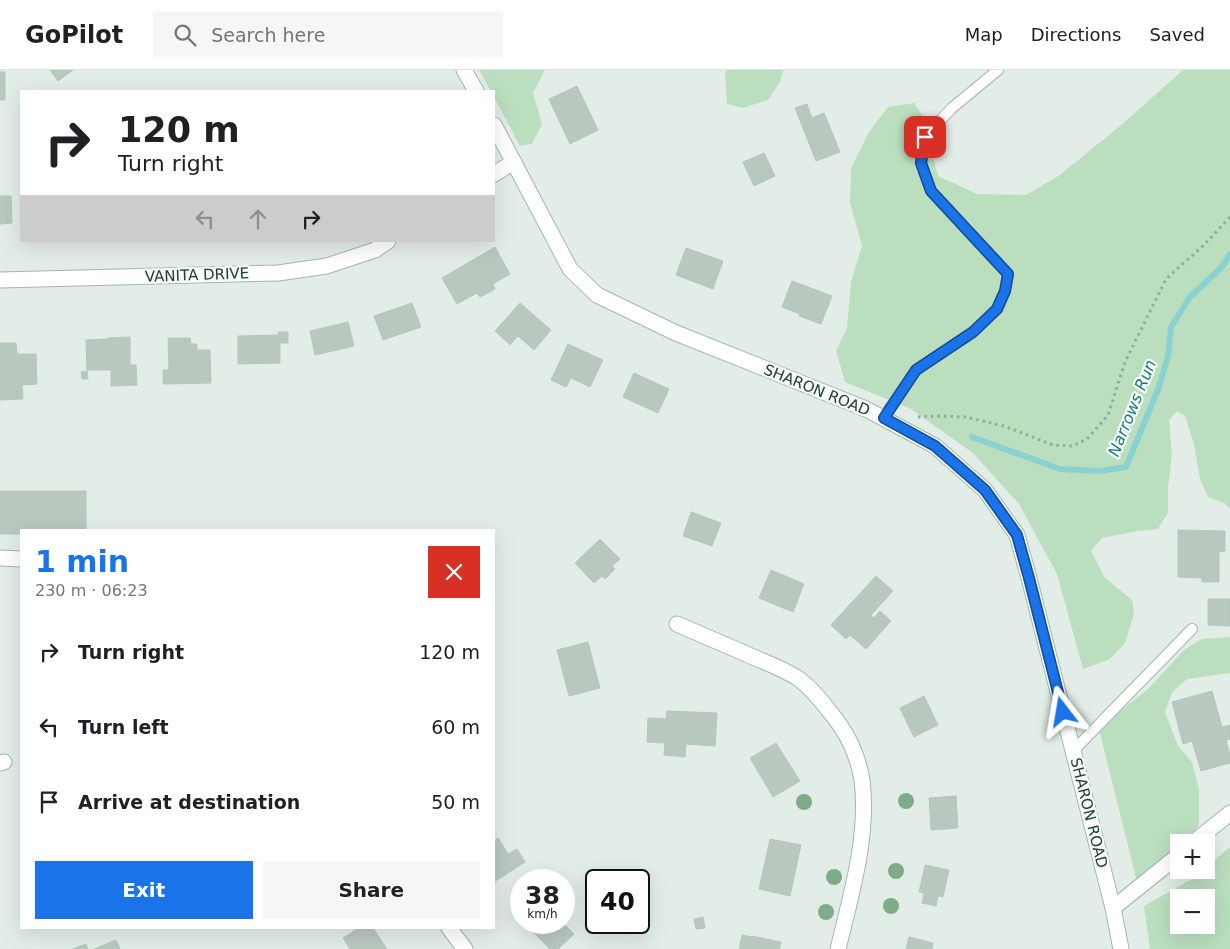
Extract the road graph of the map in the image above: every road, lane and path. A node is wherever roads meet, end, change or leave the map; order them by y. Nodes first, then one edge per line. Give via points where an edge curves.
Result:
1 (464, 70) edge
2 (998, 70) edge
3 (475, 90) edge
4 (495, 127) edge
5 (514, 162) junction
6 (495, 173) edge
7 (1230, 217) edge
8 (387, 242) edge
9 (0, 280) edge
10 (884, 418) junction
11 (0, 558) edge
12 (20, 558) edge
13 (677, 624) dead end
14 (1192, 629) dead end
15 (1073, 751) junction
16 (1230, 813) edge
17 (1204, 834) edge
18 (1170, 862) edge
19 (1113, 908) junction
20 (450, 929) edge
21 (465, 949) edge
22 (838, 949) edge
23 (1121, 949) edge

1 - 3 street
2 - 10 lane via 952,108 925,137 921,163 931,191 1008,274 1005,291 997,309 973,332 916,370
4 - 5 street, SHARON ROAD
5 - 6 street
5 - 10 street, SHARON ROAD via 570,269 597,295 676,333
7 - 10 path via 1166,279 1125,362 1108,415 1087,439 1072,446 1053,445 1004,426 966,417
8 - 9 street, VANITA DRIVE via 375,250 327,266 278,273
10 - 15 street, SHARON ROAD via 935,446 985,490 1017,535
11 - 12 street
13 - 22 street via 798,678 814,691 849,739 861,778 861,845
14 - 15 lane
15 - 19 street, SHARON ROAD
16 - 17 street
18 - 19 street
19 - 23 street, SHARON ROAD
20 - 21 street

